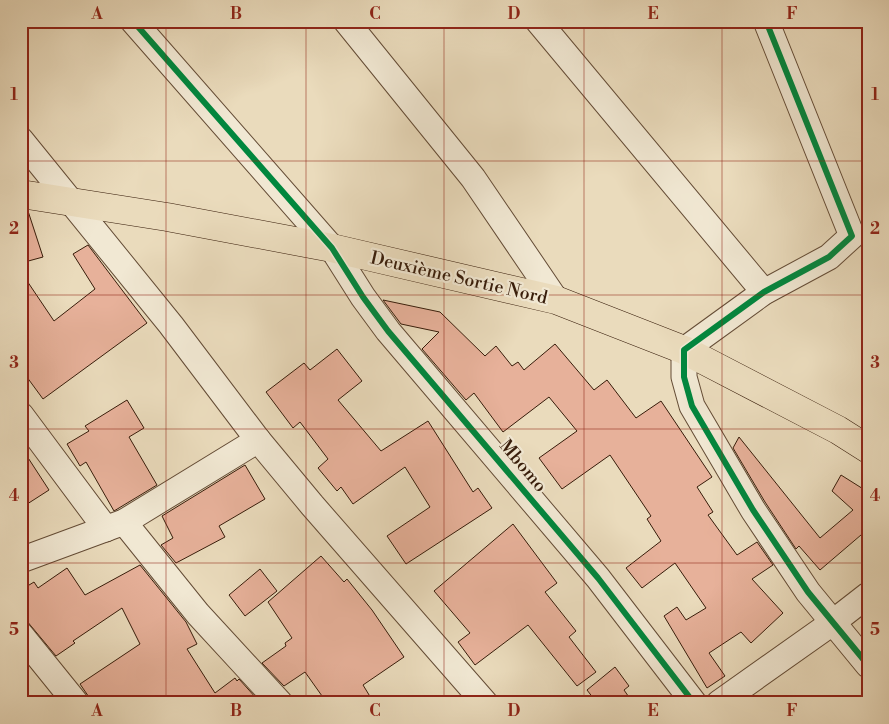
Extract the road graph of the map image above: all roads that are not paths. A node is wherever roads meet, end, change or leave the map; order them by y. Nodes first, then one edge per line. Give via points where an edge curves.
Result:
1 (134, 21) edge
2 (346, 21) edge
3 (538, 21) edge
4 (766, 21) edge
5 (21, 140) edge
6 (21, 194) edge
7 (71, 202) junction
8 (860, 230) edge
9 (332, 248) junction
10 (764, 292) junction
11 (556, 300) junction
12 (684, 350) junction
13 (21, 415) edge
14 (258, 440) junction
15 (868, 449) edge
16 (115, 525) junction
17 (21, 560) edge
18 (868, 595) edge
19 (832, 623) junction
20 (21, 635) edge
21 (868, 665) edge
22 (76, 703) edge
23 (280, 703) edge
24 (485, 703) edge
25 (694, 703) edge
26 (719, 703) edge

1 - 9 street, Mbomo
2 - 11 street via 473,178
3 - 10 street
4 - 8 street
5 - 7 street
6 - 7 main road, Deuxième Sortie Nord
7 - 9 main road, Deuxième Sortie Nord
7 - 14 street
8 - 10 street via 829,257
9 - 11 main road, Deuxième Sortie Nord
9 - 25 street, Mbomo via 388,330 598,578
10 - 12 street
11 - 12 main road, Deuxième Sortie Nord
12 - 15 main road, Deuxième Sortie Nord via 838,430
12 - 19 street via 684,377 692,406 753,510
13 - 16 street
14 - 16 street
14 - 24 street
16 - 17 street
16 - 23 street
18 - 19 street
19 - 21 street
19 - 26 street
20 - 22 street

